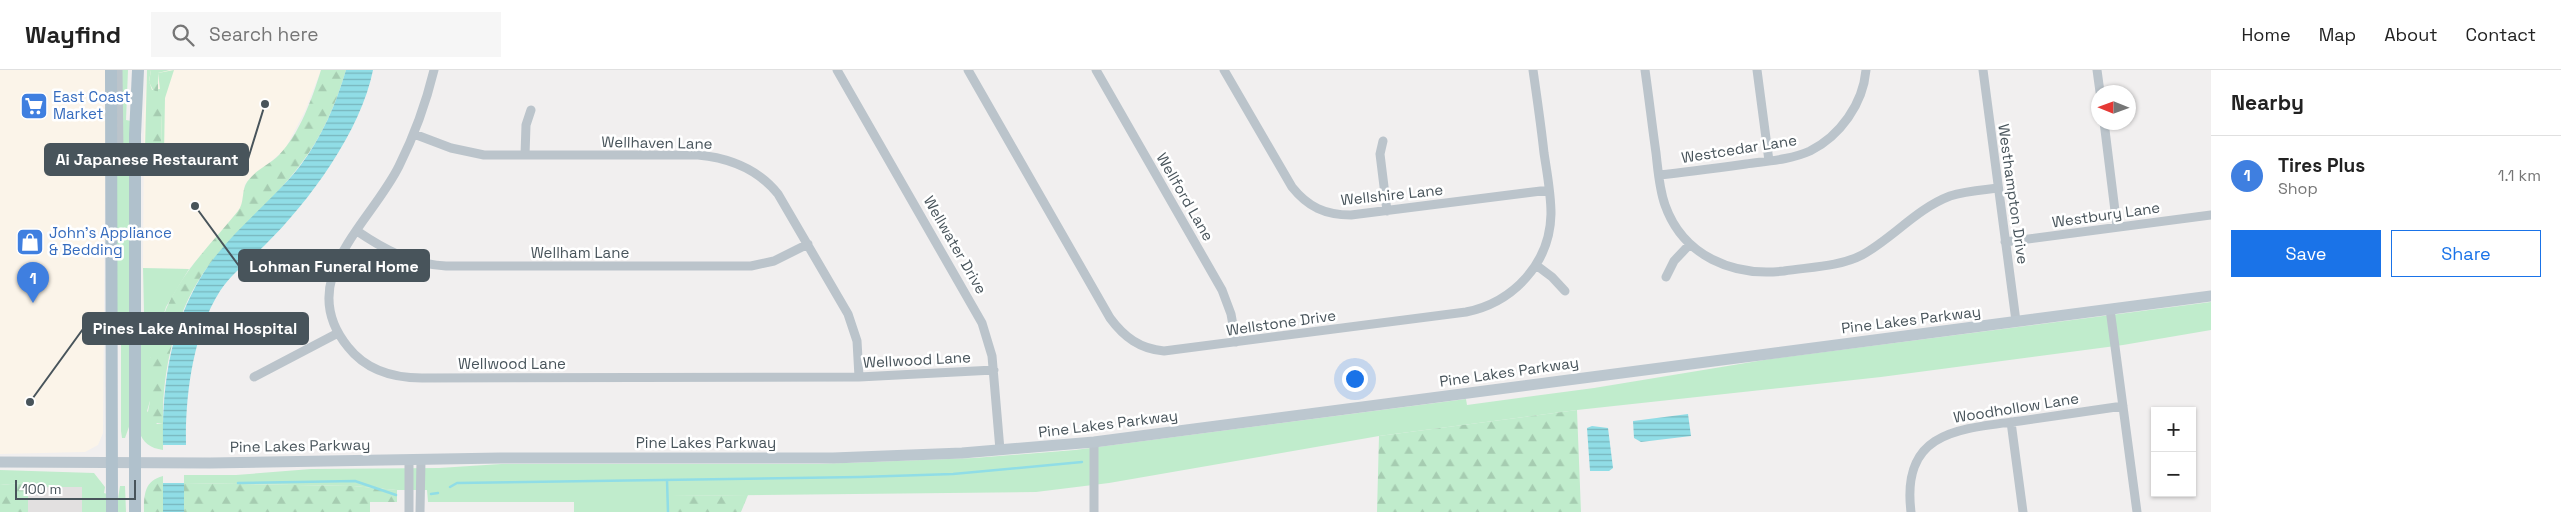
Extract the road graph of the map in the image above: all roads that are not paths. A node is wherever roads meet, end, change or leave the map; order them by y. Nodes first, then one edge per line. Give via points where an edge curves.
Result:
1 (111, 70) edge
2 (118, 70) edge
3 (138, 70) edge
4 (434, 70) edge
5 (837, 70) edge
6 (968, 70) edge
7 (1096, 70) edge
8 (1224, 70) edge
9 (1533, 70) edge
10 (1645, 70) edge
11 (1757, 70) edge
12 (1866, 70) edge
13 (1983, 70) edge
14 (2097, 70) edge
15 (2099, 85) edge
16 (531, 110) dead end
17 (2105, 130) edge
18 (414, 134) junction
19 (1383, 141) dead end
20 (525, 155) junction
21 (1769, 161) junction
22 (135, 166) junction
23 (1659, 176) junction
24 (1998, 188) junction
25 (1549, 190) junction
26 (1387, 210) junction
27 (2211, 214) edge
28 (2118, 227) junction
29 (357, 231) junction
30 (2005, 242) junction
31 (808, 244) junction
32 (1690, 244) junction
33 (1536, 265) junction
34 (1666, 276) dead end
35 (1565, 291) dead end
36 (2211, 296) edge
37 (2110, 309) junction
38 (2016, 321) junction
39 (338, 333) junction
40 (1236, 342) junction
41 (994, 370) junction
42 (254, 377) dead end
43 (859, 377) junction
44 (2123, 406) junction
45 (2011, 422) junction
46 (1094, 442) junction
47 (1000, 450) junction
48 (415, 460) junction
49 (0, 462) edge
50 (111, 462) junction
51 (135, 463) junction
52 (112, 512) edge
53 (135, 512) edge
54 (409, 512) edge
55 (420, 512) edge
56 (1094, 512) edge
57 (1911, 512) edge
58 (2023, 512) edge
59 (2137, 512) edge

1 - 50 main road
2 - 22 street via 118,148 124,162
3 - 22 main road
4 - 18 street, Wellwood Lane
5 - 41 street, Wellwater Drive via 973,304 989,342
6 - 40 street, Wellstone Drive via 1110,318 1121,331 1133,342 1157,350 1176,351
7 - 40 street, Wellford Lane via 1222,290
8 - 26 street, Wellshire Lane via 1300,196 1319,210 1339,215
9 - 25 street, Wellstone Drive
10 - 23 street
11 - 21 street
12 - 21 street, Westcedar Lane via 1857,104 1836,132 1810,151
13 - 24 street, Westhampton Drive
14 - 15 street
16 - 20 street via 526,125
17 - 28 street
18 - 20 street, Wellhaven Lane via 475,154
18 - 29 street, Wellwood Lane via 391,180
19 - 26 street via 1380,154
20 - 31 street, Wellhaven Lane via 698,155 734,162 774,189
21 - 23 street, Westcedar Lane
22 - 51 main road
23 - 32 street via 1668,212
24 - 30 street, Westhampton Drive
24 - 32 street via 1960,193 1942,200 1868,251 1840,263 1768,273 1748,272 1718,263
25 - 26 street, Wellshire Lane
25 - 33 street, Wellstone Drive via 1549,230
27 - 28 street, Westbury Lane
28 - 30 street, Westbury Lane
29 - 31 street, Wellham Lane via 396,256 446,266 751,266 774,261
29 - 39 street, Wellwood Lane via 339,256 330,282 330,309
30 - 38 street, Westhampton Drive
31 - 43 street, Wellhaven Lane via 852,324 858,348
32 - 34 street via 1674,261
33 - 35 street
33 - 40 street, Wellstone Drive via 1508,295 1474,310
36 - 37 street, Pine Lakes Parkway
37 - 38 street, Pine Lakes Parkway
37 - 44 street
38 - 46 street, Pine Lakes Parkway
39 - 42 street
39 - 43 street, Wellwood Lane via 365,363 404,377
41 - 43 street, Wellwood Lane
41 - 47 street, Wellwater Drive
44 - 45 street, Woodhollow Lane
44 - 59 street
45 - 57 street, Woodhollow Lane via 1952,431 1930,443 1917,460 1911,477
45 - 58 street
46 - 47 street, Pine Lakes Parkway
46 - 56 street
47 - 48 street, Pine Lakes Parkway via 833,458
48 - 51 street, Pine Lakes Parkway
48 - 54 street
48 - 55 street
49 - 50 street, Pine Lakes Parkway
50 - 51 street, Pine Lakes Parkway
50 - 52 main road
51 - 53 main road

